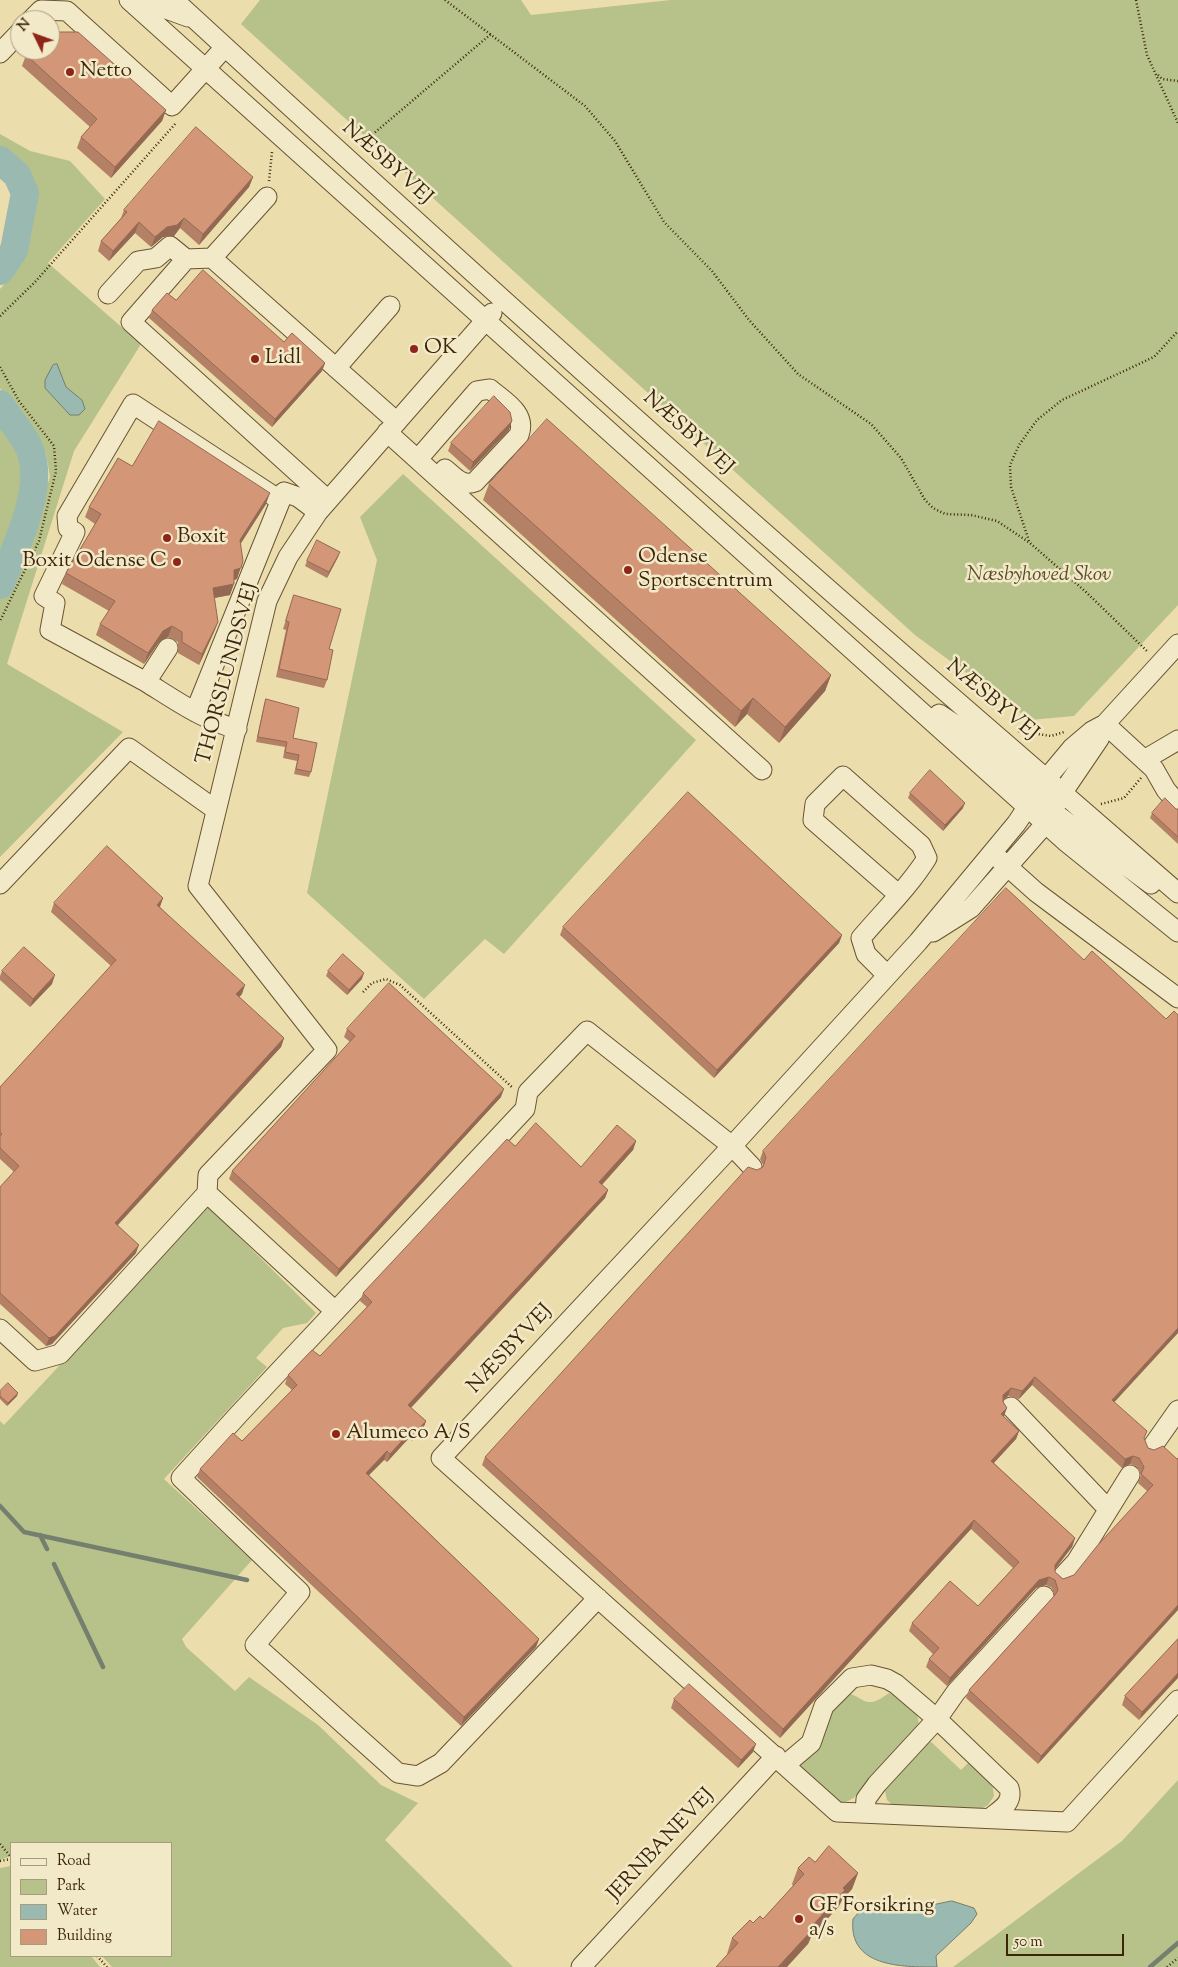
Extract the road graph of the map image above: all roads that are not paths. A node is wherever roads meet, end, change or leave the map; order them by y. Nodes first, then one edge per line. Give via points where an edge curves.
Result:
1 (129, 0) edge
2 (151, 0) edge
3 (174, 0) edge
4 (60, 11) edge
5 (196, 20) junction
6 (10, 42) edge
7 (225, 47) junction
8 (0, 53) edge
9 (206, 69) junction
10 (267, 197) road end
11 (212, 258) junction
12 (186, 259) junction
13 (108, 294) dead end
14 (503, 300) junction
15 (390, 306) dead end
16 (485, 321) junction
17 (336, 368) junction
18 (392, 427) junction
19 (421, 455) junction
20 (276, 498) junction
21 (323, 506) junction
22 (168, 648) dead end
23 (1174, 657) edge
24 (146, 682) junction
25 (195, 712) junction
26 (1105, 724) junction
27 (237, 729) junction
28 (1178, 740) edge
29 (1148, 763) junction
30 (762, 770) dead end
31 (1037, 792) junction
32 (1063, 792) junction
33 (1178, 804) edge
34 (216, 810) junction
35 (1050, 818) junction
36 (992, 852) junction
37 (1008, 866) junction
38 (0, 884) edge
39 (899, 895) junction
40 (1178, 895) edge
41 (1178, 932) edge
42 (918, 942) junction
43 (886, 975) junction
44 (1178, 998) edge
45 (732, 1146) junction
46 (752, 1167) edge
47 (207, 1193) junction
48 (335, 1311) junction
49 (0, 1329) edge
50 (1011, 1407) dead end
51 (1178, 1410) edge
52 (1152, 1447) edge
53 (1130, 1475) dead end
54 (1108, 1509) junction
55 (1063, 1576) edge
56 (1044, 1596) dead end
57 (598, 1598) junction
58 (1178, 1700) edge
59 (937, 1719) junction
60 (781, 1761) junction
61 (865, 1813) junction
62 (990, 1818) junction
63 (582, 1967) edge

1 - 9 street, NÆSBYVEJ
2 - 5 street via 158,6
3 - 5 street, NÆSBYVEJ
4 - 9 street via 67,11 172,106
5 - 7 street, NÆSBYVEJ
6 - 8 street
7 - 9 street
7 - 14 street, NÆSBYVEJ
9 - 16 street, NÆSBYVEJ
10 - 11 street
11 - 12 street
11 - 17 street
12 - 13 street via 170,246 156,258 138,261
12 - 21 street via 131,322
14 - 16 street, THORSLUNDSVEJ
14 - 31 street, NÆSBYVEJ via 993,732
15 - 17 street
16 - 18 street, THORSLUNDSVEJ
16 - 31 street, NÆSBYVEJ via 884,678
17 - 18 street
18 - 19 street
18 - 21 street, THORSLUNDSVEJ
19 - 19 street via 478,391 490,389 521,419 519,435 480,478 468,485
19 - 30 street
20 - 21 street via 298,498
20 - 24 street via 133,404 67,516 68,528 74,532 44,596 55,602 50,630
20 - 25 street
21 - 27 street, THORSLUNDSVEJ via 288,557 267,601
22 - 24 street
23 - 26 street
24 - 25 street
25 - 27 street
26 - 29 street
26 - 31 street via 1072,748
26 - 32 street via 1099,739
27 - 34 street, THORSLUNDSVEJ
28 - 29 street
29 - 33 street
31 - 32 street, NÆSBYVEJ
31 - 35 street, NÆSBYVEJ
31 - 36 street, NÆSBYVEJ
32 - 35 street
32 - 40 street, NÆSBYVEJ
34 - 38 street via 129,748
34 - 47 street, THORSLUNDSVEJ via 198,886 327,1050 208,1175
35 - 37 street, NÆSBYVEJ
35 - 40 street via 1149,882
35 - 41 street, NÆSBYVEJ
36 - 37 street
36 - 42 street, NÆSBYVEJ
37 - 42 street, NÆSBYVEJ via 971,908
37 - 44 street via 1036,892
39 - 39 street via 927,858 921,845 843,776 815,804 813,820
39 - 43 street via 861,938 866,954
42 - 43 street, NÆSBYVEJ
43 - 45 street, NÆSBYVEJ
45 - 46 street
45 - 48 street via 587,1032 528,1092 525,1109
45 - 57 street, NÆSBYVEJ via 441,1458
47 - 48 street
47 - 49 street via 60,1354 35,1361
48 - 57 street via 181,1478 300,1592 255,1645 398,1773 418,1776 441,1763
50 - 54 street
51 - 52 street
53 - 54 street
54 - 55 street via 1076,1562
56 - 59 street via 956,1692
57 - 60 street, NÆSBYVEJ
58 - 62 street, NÆSBYVEJ via 1067,1822
59 - 60 street, JERNBANEVEJ via 887,1679 857,1676 824,1706 816,1734 808,1747
59 - 61 street via 869,1794
59 - 62 street, JERNBANEVEJ via 1009,1788 1009,1802
60 - 61 street, NÆSBYVEJ via 837,1812
60 - 63 street, JERNBANEVEJ
61 - 62 street, NÆSBYVEJ

